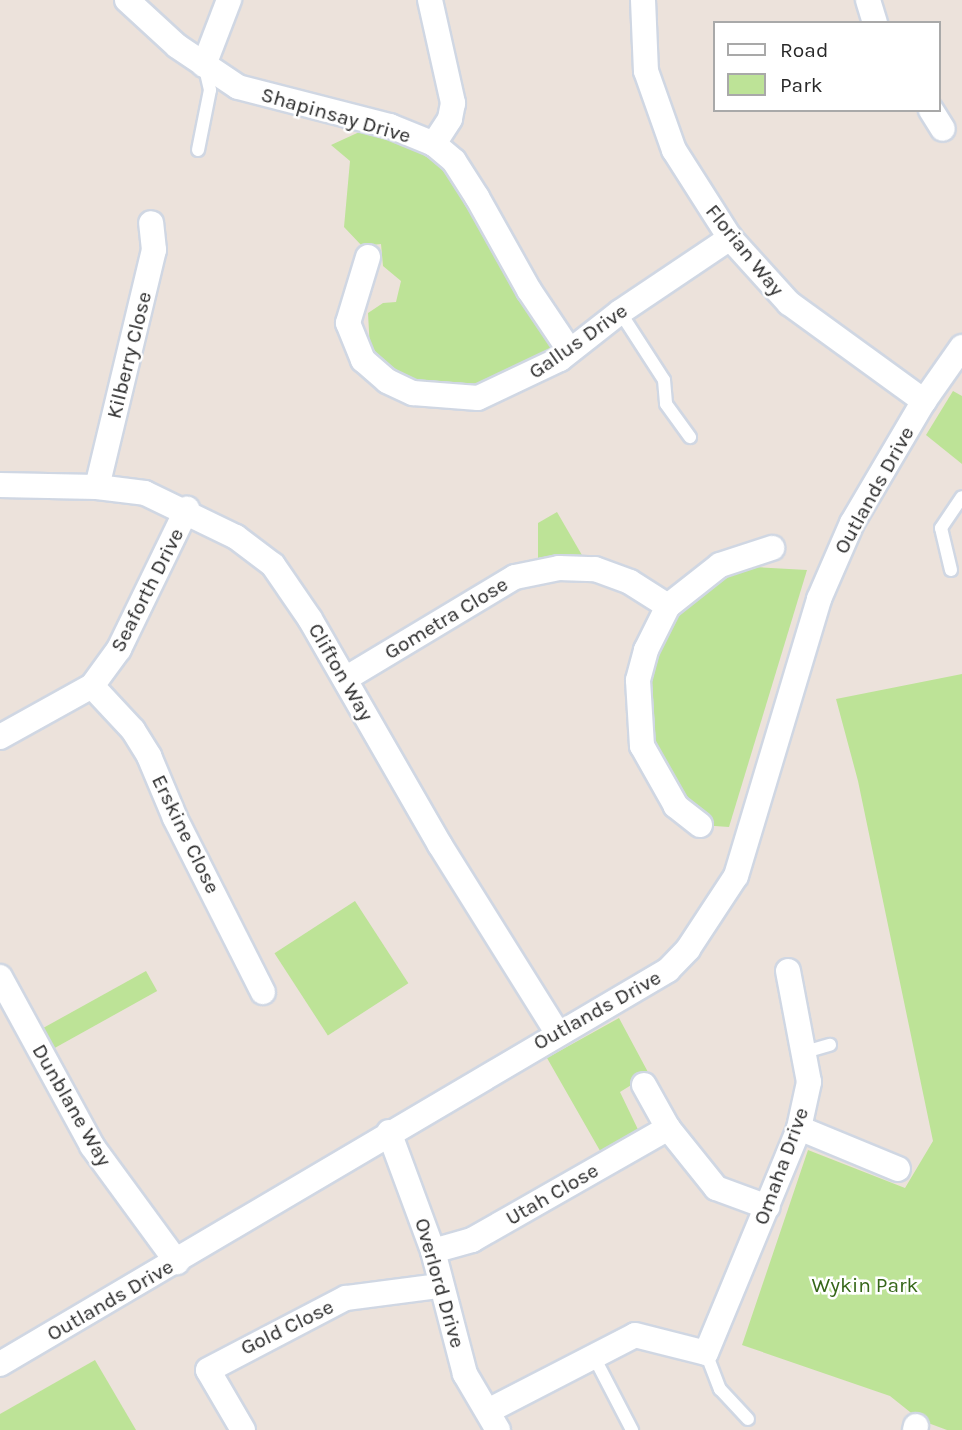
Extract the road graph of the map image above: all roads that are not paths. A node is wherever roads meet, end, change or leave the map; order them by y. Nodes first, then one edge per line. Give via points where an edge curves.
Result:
1 (127, 0) edge
2 (229, 0) edge
3 (430, 0) edge
4 (643, 0) edge
5 (868, 0) edge
6 (874, 21) edge
7 (204, 65) junction
8 (434, 144) junction
9 (198, 150) dead end
10 (151, 223) dead end
11 (730, 238) junction
12 (368, 257) dead end
13 (620, 312) junction
14 (962, 346) edge
15 (570, 351) junction
16 (924, 401) junction
17 (690, 437) dead end
18 (0, 485) edge
19 (97, 486) junction
20 (962, 497) edge
21 (187, 509) junction
22 (772, 548) dead end
23 (951, 570) dead end
24 (668, 606) junction
25 (345, 679) junction
26 (92, 686) junction
27 (0, 737) edge
28 (700, 825) dead end
29 (788, 971) dead end
30 (3, 992) edge
31 (263, 992) dead end
32 (557, 1032) junction
33 (830, 1045) dead end
34 (805, 1052) junction
35 (644, 1085) dead end
36 (668, 1128) junction
37 (799, 1128) junction
38 (389, 1132) junction
39 (898, 1169) dead end
40 (768, 1207) junction
41 (433, 1251) junction
42 (177, 1262) junction
43 (439, 1286) junction
44 (706, 1353) junction
45 (593, 1355) junction
46 (0, 1364) edge
47 (748, 1419) dead end
48 (493, 1421) edge
49 (243, 1430) edge
50 (632, 1430) edge

1 - 7 street, Shapinsay Drive
2 - 7 street
3 - 8 street via 453,103 450,120
4 - 11 street, Florian Way via 646,71 674,150
5 - 6 street
7 - 8 street, Shapinsay Drive via 269,97 390,126
7 - 9 lane via 210,90
8 - 15 street, Shapinsay Drive via 454,161
10 - 19 street, Kilberry Close via 155,250
11 - 13 street, Gallus Drive
11 - 16 street, Florian Way via 789,303
12 - 15 street, Gallus Drive via 348,323 371,369 412,393 478,398 513,385
13 - 15 street, Gallus Drive
13 - 17 lane via 664,380 666,404
14 - 16 street, Outlands Drive
16 - 32 street, Outlands Drive via 852,523 819,599 736,876 688,949 668,970
18 - 19 street, Clifton Way
19 - 21 street, Clifton Way via 145,493
20 - 23 lane via 941,528
21 - 25 street, Clifton Way via 273,565
21 - 26 street, Seaforth Drive via 119,649
22 - 24 street via 720,565
24 - 25 street, Gometra Close via 630,582 595,569 559,568 515,577
24 - 28 street via 646,650 638,680 637,719 642,746 666,792
25 - 32 street, Clifton Way
26 - 27 street, Seaforth Drive
26 - 31 street, Erskine Close via 133,730 149,756 175,818
29 - 34 street, Omaha Drive
30 - 42 street, Dunblane Way via 92,1146
32 - 38 street, Outlands Drive
33 - 34 lane
34 - 37 street, Omaha Drive via 809,1082
35 - 36 street
36 - 40 street via 716,1188
36 - 41 street, Utah Close via 472,1240
37 - 39 street
37 - 40 street, Omaha Drive
38 - 41 street, Overlord Drive
38 - 42 street, Outlands Drive
40 - 44 street, Omaha Drive
41 - 43 street, Overlord Drive
42 - 46 street, Outlands Drive
43 - 48 street, Overlord Drive via 465,1374
43 - 49 street, Gold Close via 346,1297 208,1370
44 - 45 street via 635,1335
44 - 47 lane via 720,1390
45 - 48 street
45 - 50 lane

